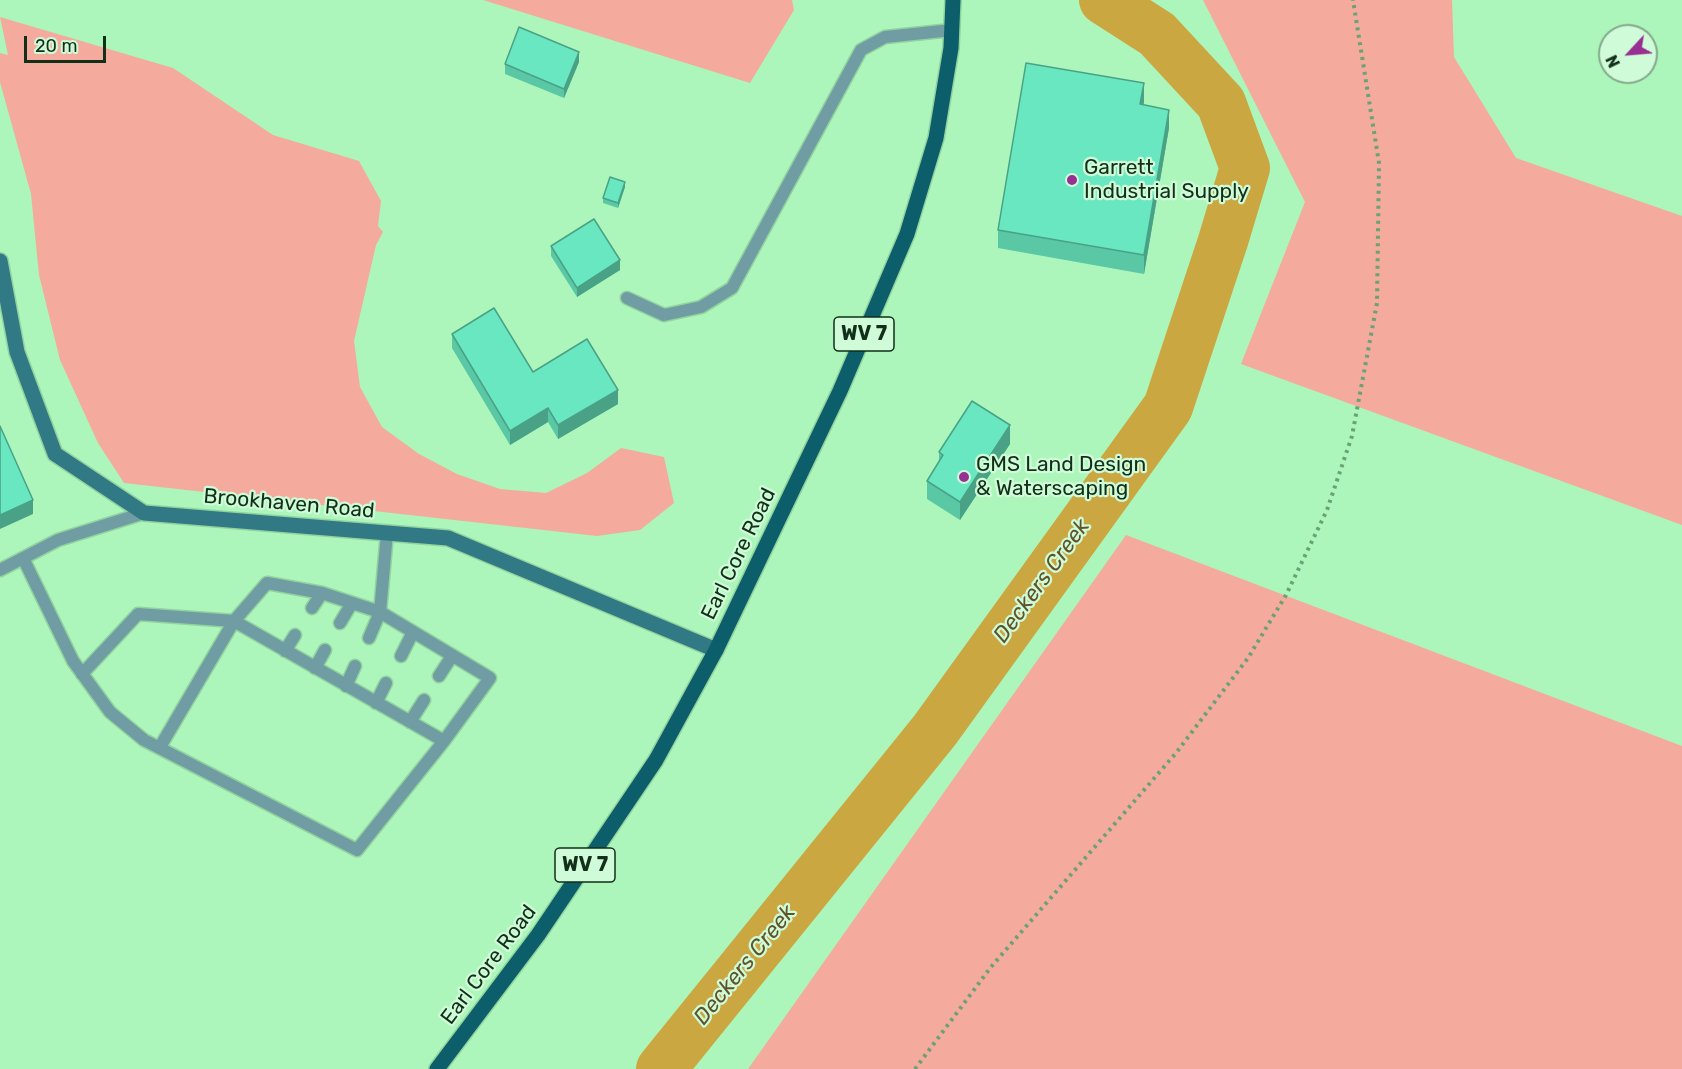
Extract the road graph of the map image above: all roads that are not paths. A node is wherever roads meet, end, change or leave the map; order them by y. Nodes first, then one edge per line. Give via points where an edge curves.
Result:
1 (953, 0) edge
2 (952, 30) junction
3 (0, 261) edge
4 (627, 298) dead end
5 (144, 513) junction
6 (387, 533) junction
7 (23, 558) junction
8 (0, 570) edge
9 (322, 593) junction
10 (352, 603) junction
11 (312, 608) dead end
12 (380, 612) junction
13 (234, 621) junction
14 (340, 623) dead end
15 (413, 632) junction
16 (295, 635) dead end
17 (369, 638) dead end
18 (325, 650) dead end
19 (716, 650) junction
20 (285, 651) junction
21 (401, 656) dead end
22 (452, 656) junction
23 (355, 666) dead end
24 (315, 668) junction
25 (82, 674) junction
26 (439, 676) dead end
27 (386, 683) dead end
28 (346, 686) junction
29 (424, 700) dead end
30 (376, 702) junction
31 (410, 722) junction
32 (444, 741) junction
33 (160, 747) junction
34 (437, 1069) edge

1 - 2 main road, Earl Core Road / WV 7
2 - 4 lane via 885,37 861,50 732,288 700,307 664,315
2 - 19 main road, Earl Core Road / WV 7 via 936,138 907,234 840,391
3 - 5 street, Brookhaven Road via 17,352 55,454
5 - 6 street, Brookhaven Road
5 - 7 lane via 58,540
6 - 12 lane
6 - 19 street, Brookhaven Road via 448,538
7 - 8 lane
7 - 25 lane
9 - 10 lane
9 - 11 lane
9 - 13 lane via 267,583
10 - 12 lane
10 - 14 lane
12 - 15 lane
12 - 17 lane
13 - 20 lane
13 - 25 lane via 138,614
13 - 33 lane
15 - 21 lane
15 - 22 lane
16 - 20 lane
18 - 24 lane
19 - 34 main road, Earl Core Road / WV 7 via 656,760 538,935
20 - 24 lane
22 - 26 lane
22 - 32 lane via 490,678
23 - 28 lane
24 - 28 lane
25 - 33 lane via 110,712 144,740
27 - 30 lane
28 - 30 lane
29 - 31 lane
30 - 31 lane
31 - 32 lane
32 - 33 lane via 357,850

